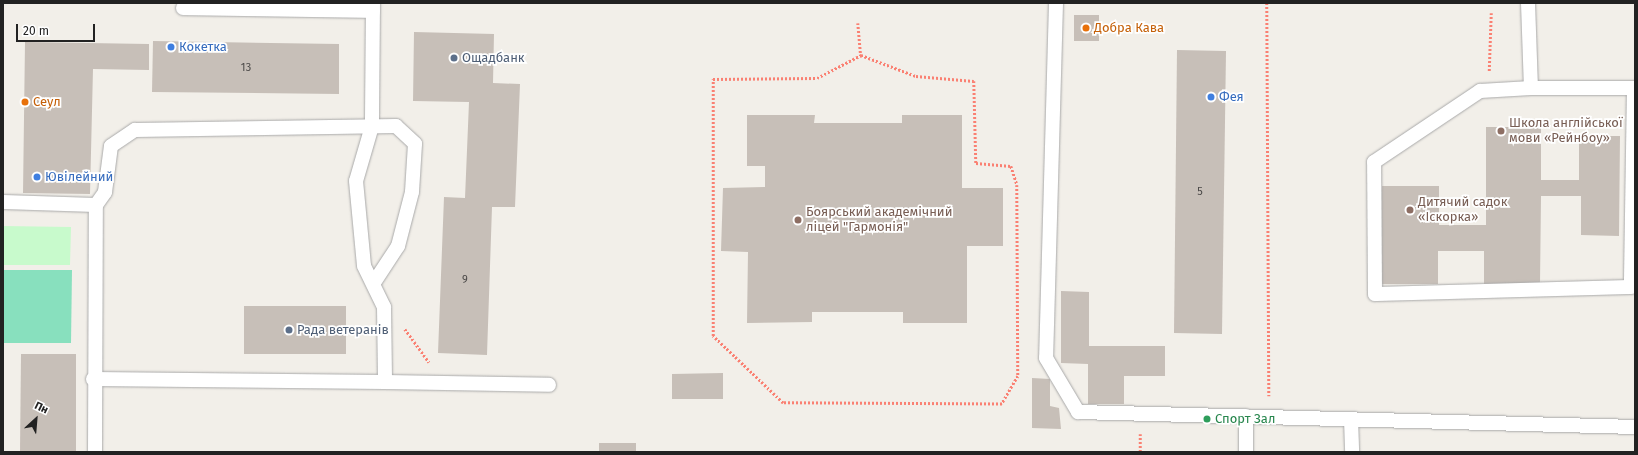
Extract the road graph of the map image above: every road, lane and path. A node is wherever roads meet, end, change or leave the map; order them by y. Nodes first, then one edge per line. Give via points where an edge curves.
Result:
1 (1056, 3) edge
2 (1267, 3) edge
3 (1528, 3) edge
4 (373, 7) edge
5 (183, 8) dead end
6 (1491, 13) dead end
7 (858, 23) dead end
8 (861, 55) junction
9 (1531, 88) junction
10 (1489, 91) junction
11 (372, 126) junction
12 (3, 202) edge
13 (96, 205) junction
14 (373, 284) junction
15 (384, 307) junction
16 (93, 379) junction
17 (385, 382) junction
18 (458, 383) junction
19 (549, 385) dead end
20 (1246, 416) junction
21 (1269, 416) junction
22 (1351, 419) junction
23 (1635, 427) edge
24 (95, 452) edge
25 (1246, 452) edge
26 (1352, 452) edge

1 - 20 lane via 1046,358 1078,412
2 - 21 path
3 - 9 lane
4 - 5 lane
4 - 11 lane
6 - 10 path
7 - 8 path
8 - 8 path via 817,78 713,78 712,336 783,403 1002,404 1018,376 1017,185 1011,166 976,163 974,81 916,76
9 - 10 lane
9 - 10 lane via 1634,88 1631,287 1375,294 1374,162 1480,91
11 - 13 lane via 135,130 111,146 105,192
11 - 14 lane via 356,181 364,266
11 - 14 lane via 396,126 415,144 412,192 398,246
12 - 13 lane
13 - 16 lane
14 - 15 lane
15 - 17 lane
15 - 18 path via 412,336 433,369
16 - 17 lane
16 - 24 lane
17 - 18 lane
18 - 19 lane
20 - 21 lane
20 - 25 lane
21 - 22 lane
22 - 23 lane
22 - 26 lane

